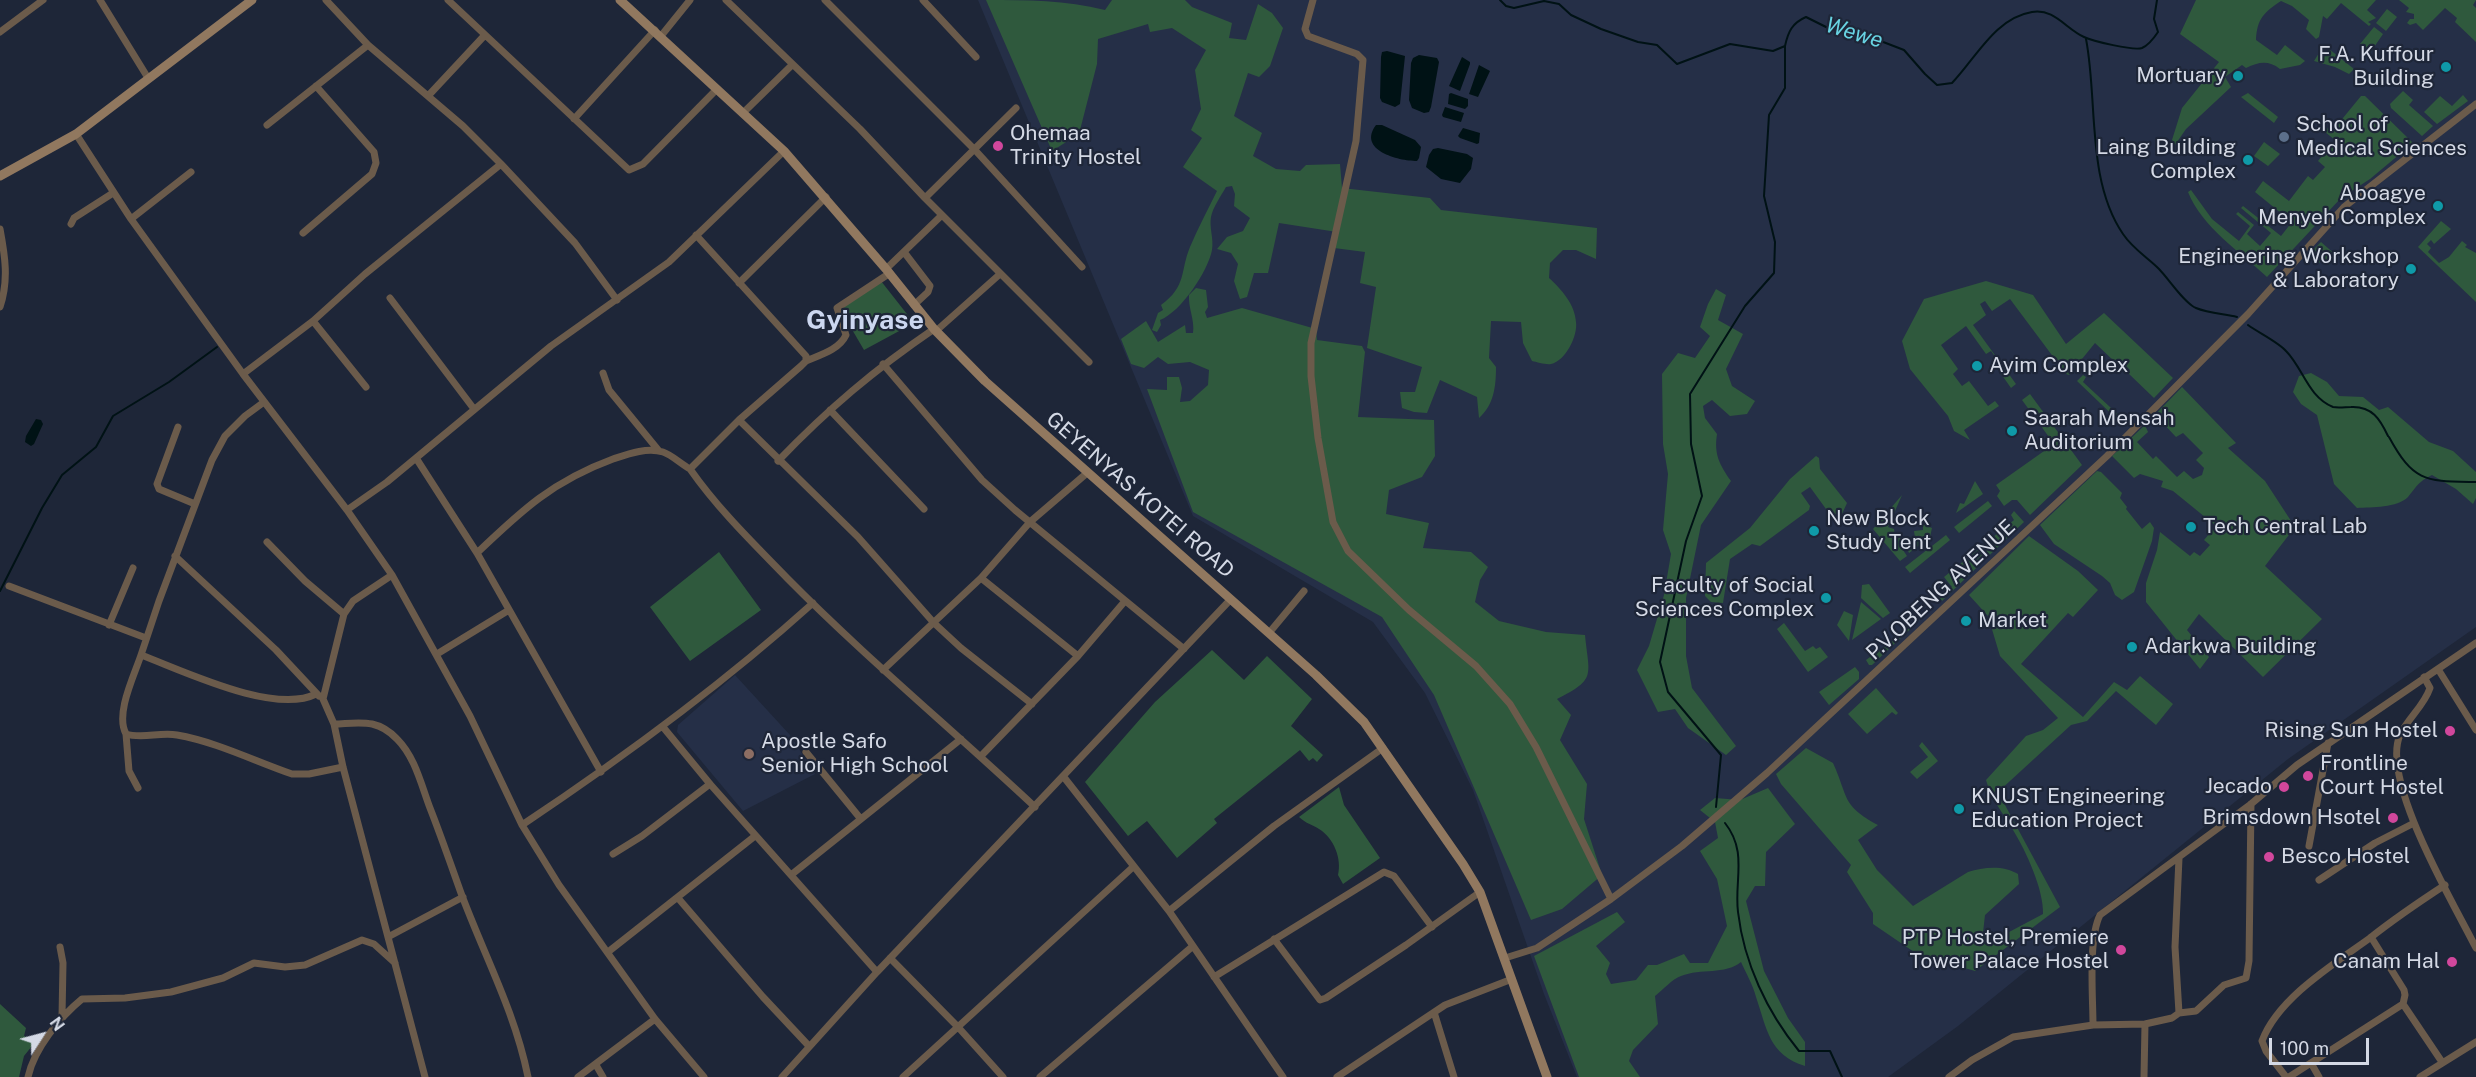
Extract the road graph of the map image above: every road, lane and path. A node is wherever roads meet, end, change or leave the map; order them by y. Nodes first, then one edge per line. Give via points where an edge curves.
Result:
1 (43, 0) edge
2 (100, 0) edge
3 (252, 0) edge
4 (326, 0) edge
5 (448, 0) edge
6 (620, 0) edge
7 (690, 0) edge
8 (726, 0) edge
9 (825, 0) edge
10 (922, 0) edge
11 (1313, 0) edge
12 (0, 32) edge
13 (658, 33) junction
14 (484, 36) junction
15 (368, 45) junction
16 (976, 57) dead end
17 (792, 65) junction
18 (148, 78) junction
19 (316, 86) junction
20 (717, 89) junction
21 (428, 96) junction
22 (2476, 104) edge
23 (1016, 108) dead end
24 (744, 112) junction
25 (574, 119) junction
26 (267, 125) dead end
27 (76, 134) junction
28 (975, 150) junction
29 (784, 151) junction
30 (501, 164) junction
31 (191, 171) dead end
32 (0, 176) edge
33 (113, 193) junction
34 (826, 197) junction
35 (926, 198) junction
36 (942, 215) junction
37 (131, 219) junction
38 (71, 224) dead end
39 (0, 229) edge
40 (303, 233) dead end
41 (696, 235) junction
42 (904, 252) junction
43 (1082, 267) dead end
44 (888, 271) junction
45 (1000, 274) junction
46 (739, 283) junction
47 (390, 298) dead end
48 (617, 300) junction
49 (915, 305) junction
50 (0, 307) edge
51 (313, 321) junction
52 (935, 330) junction
53 (806, 361) junction
54 (1089, 362) dead end
55 (883, 364) junction
56 (603, 373) dead end
57 (243, 374) junction
58 (366, 387) dead end
59 (264, 402) junction
60 (474, 409) junction
61 (830, 410) junction
62 (739, 420) junction
63 (178, 428) dead end
64 (659, 451) junction
65 (416, 458) junction
66 (778, 460) junction
67 (690, 470) junction
68 (1087, 473) junction
69 (195, 504) junction
70 (924, 509) dead end
71 (347, 510) junction
72 (1030, 522) junction
73 (267, 542) dead end
74 (477, 553) junction
75 (175, 556) junction
76 (133, 568) dead end
77 (392, 575) junction
78 (981, 578) junction
79 (9, 586) dead end
80 (1304, 591) dead end
81 (1231, 599) junction
82 (1125, 601) junction
83 (813, 603) junction
84 (509, 610) junction
85 (344, 614) junction
86 (934, 623) junction
87 (109, 625) junction
88 (1269, 633) junction
89 (146, 638) junction
90 (2476, 643) edge
91 (1184, 649) junction
92 (436, 654) junction
93 (141, 655) junction
94 (1078, 656) junction
95 (2438, 669) junction
96 (883, 670) junction
97 (2424, 677) junction
98 (316, 694) junction
99 (323, 699) junction
100 (1032, 704) junction
101 (334, 724) junction
102 (663, 727) junction
103 (2476, 730) edge
104 (126, 734) junction
105 (961, 739) junction
106 (2328, 743) junction
107 (1383, 748) junction
108 (806, 752) dead end
109 (981, 756) junction
110 (343, 767) junction
111 (601, 772) junction
112 (1064, 776) junction
113 (710, 784) junction
114 (138, 788) dead end
115 (2251, 804) junction
116 (1035, 807) junction
117 (860, 818) junction
118 (2414, 823) junction
119 (522, 825) junction
120 (755, 836) junction
121 (2309, 846) dead end
122 (613, 854) dead end
123 (2179, 858) junction
124 (1132, 867) junction
125 (791, 875) junction
126 (2319, 880) dead end
127 (2445, 885) junction
128 (1479, 892) junction
129 (463, 897) junction
130 (678, 898) junction
131 (1611, 899) junction
132 (1169, 911) junction
133 (1432, 927) junction
134 (2370, 937) junction
135 (388, 938) junction
136 (1274, 939) junction
137 (1193, 946) junction
138 (60, 947) dead end
139 (2476, 948) edge
140 (608, 952) junction
141 (890, 958) junction
142 (1505, 958) junction
143 (397, 965) junction
144 (877, 972) junction
145 (1214, 977) junction
146 (1512, 979) junction
147 (2403, 1004) junction
148 (1434, 1012) junction
149 (2179, 1013) junction
150 (62, 1017) junction
151 (655, 1019) junction
152 (2145, 1024) junction
153 (2093, 1025) junction
154 (958, 1027) junction
155 (2476, 1042) edge
156 (808, 1045) junction
157 (2442, 1062) junction
158 (2311, 1063) junction
159 (596, 1065) junction
160 (28, 1077) edge
161 (425, 1077) edge
162 (528, 1077) edge
163 (578, 1077) edge
164 (603, 1077) edge
165 (704, 1077) edge
166 (782, 1077) edge
167 (903, 1077) edge
168 (1003, 1077) edge
169 (1040, 1077) edge
170 (1283, 1077) edge
171 (1336, 1077) edge
172 (1454, 1077) edge
173 (1547, 1077) edge
174 (1949, 1077) edge
175 (2144, 1077) edge
176 (2288, 1077) edge
177 (2319, 1077) edge
178 (2420, 1077) edge

1 - 12 street
2 - 18 street
3 - 18 street
4 - 15 street
5 - 14 street
6 - 13 street, GEYENYAS KOTEI ROAD
7 - 13 street
8 - 17 street
9 - 28 street
10 - 16 street
11 - 131 street via 1305,28 1308,36 1357,54 1363,60 1356,141 1311,343 1318,438 1333,522 1348,551 1376,580 1476,666 1510,704 1536,747
13 - 20 street, GEYENYAS KOTEI ROAD
13 - 25 street
14 - 21 street
14 - 25 street
15 - 19 street
15 - 21 street
17 - 24 street
17 - 35 street
18 - 27 street
19 - 26 street
19 - 40 street via 374,152 376,163 372,174
20 - 24 street, GEYENYAS KOTEI ROAD
20 - 25 street via 637,169 629,170 620,163
21 - 30 street
22 - 131 street, P.V.OBENG AVENUE via 2344,207 2248,314 2124,439 1873,677 1760,780
23 - 28 street
24 - 29 street, GEYENYAS KOTEI ROAD
27 - 32 street
27 - 33 street
28 - 35 street
28 - 43 street
29 - 34 street, GEYENYAS KOTEI ROAD
29 - 41 street
30 - 48 street via 575,243
30 - 51 street
31 - 37 street
33 - 37 street
33 - 38 street via 74,218
34 - 44 street, GEYENYAS KOTEI ROAD
34 - 46 street
35 - 36 street
36 - 42 street
36 - 45 street
37 - 57 street
39 - 50 street via 7,271
41 - 46 street
41 - 48 street via 669,262
42 - 44 street
42 - 49 street via 930,286
44 - 49 street, GEYENYAS KOTEI ROAD
44 - 53 street via 837,308 846,335 843,342
45 - 52 street
45 - 54 street
46 - 53 street via 802,350
47 - 60 street
48 - 60 street
49 - 52 street, GEYENYAS KOTEI ROAD
51 - 57 street
51 - 58 street
52 - 55 street
52 - 68 street, GEYENYAS KOTEI ROAD
53 - 62 street
55 - 61 street
55 - 72 street via 982,480
56 - 64 street via 609,390
57 - 59 street
59 - 69 street via 225,436
59 - 71 street
60 - 65 street
61 - 66 street
61 - 70 street
62 - 66 street
62 - 67 street
63 - 69 street via 157,484 159,489
64 - 67 street
64 - 74 street via 626,454 567,478
65 - 71 street
65 - 74 street
66 - 86 street via 858,537
67 - 83 street via 722,510
68 - 72 street
68 - 81 street, GEYENYAS KOTEI ROAD
69 - 75 street
71 - 77 street
72 - 78 street
72 - 82 street
73 - 85 street
74 - 84 street
75 - 89 street
75 - 98 street via 276,650
76 - 87 street
77 - 85 street via 353,602
77 - 92 street
78 - 86 street
78 - 94 street
79 - 87 street
80 - 88 street
81 - 88 street, GEYENYAS KOTEI ROAD
81 - 91 street
82 - 91 street
82 - 94 street
83 - 96 street
83 - 102 street
84 - 92 street
84 - 111 street
85 - 99 street
86 - 96 street
86 - 100 street
87 - 89 street
88 - 107 street, GEYENYAS KOTEI ROAD via 1364,722
89 - 93 street
90 - 95 street
91 - 112 street
92 - 119 street
93 - 98 street via 269,700 294,701
93 - 104 street via 121,716
94 - 100 street
95 - 97 street
95 - 103 street
96 - 105 street
97 - 106 street
97 - 118 street via 2430,688 2400,735 2398,752 2404,796
98 - 99 street
99 - 101 street
100 - 109 street
101 - 110 street
101 - 129 street via 381,725 398,740 415,764
102 - 111 street
102 - 113 street
104 - 110 street via 174,734 196,739 292,774
104 - 114 street via 129,771
105 - 109 street
105 - 117 street
106 - 115 street
106 - 121 street
107 - 128 street, GEYENYAS KOTEI ROAD
107 - 132 street via 1274,826
108 - 117 street
109 - 116 street
110 - 135 street
111 - 119 street
112 - 116 street
112 - 124 street
113 - 120 street
113 - 122 street
115 - 123 street
115 - 149 street via 2247,975 2224,985 2196,1011
116 - 141 street
117 - 125 street
118 - 126 street
118 - 127 street
119 - 140 street via 559,885
120 - 125 street
120 - 130 street
123 - 149 street via 2175,947
123 - 153 street via 2098,919
124 - 132 street
124 - 154 street
125 - 144 street
127 - 134 street
127 - 139 street
128 - 133 street
128 - 142 street, GEYENYAS KOTEI ROAD
129 - 135 street
129 - 162 street via 511,1014
130 - 140 street
130 - 156 street
131 - 142 street, P.V.OBENG AVENUE via 1537,948
132 - 137 street
133 - 136 street via 1394,876 1384,872
133 - 136 street via 1320,1000
134 - 147 street via 2404,990
134 - 176 street via 2293,999 2266,1031 2262,1041 2266,1051
135 - 143 street
136 - 145 street
137 - 145 street
137 - 169 street
138 - 150 street via 64,975
140 - 151 street
141 - 144 street
141 - 154 street
142 - 146 street, GEYENYAS KOTEI ROAD
143 - 150 street via 374,944 358,940 305,965 254,963 223,978 171,992 82,999
143 - 161 street
144 - 156 street
145 - 170 street
146 - 148 street
146 - 173 street, GEYENYAS KOTEI ROAD
147 - 157 street
147 - 158 street
148 - 171 street
148 - 172 street
149 - 152 street
150 - 160 street via 34,1057
151 - 159 street
151 - 165 street
152 - 153 street
152 - 175 street
153 - 174 street via 2013,1037
154 - 167 street
154 - 168 street
155 - 157 street
156 - 166 street
157 - 178 street
158 - 176 street
158 - 177 street
159 - 163 street
159 - 164 street

